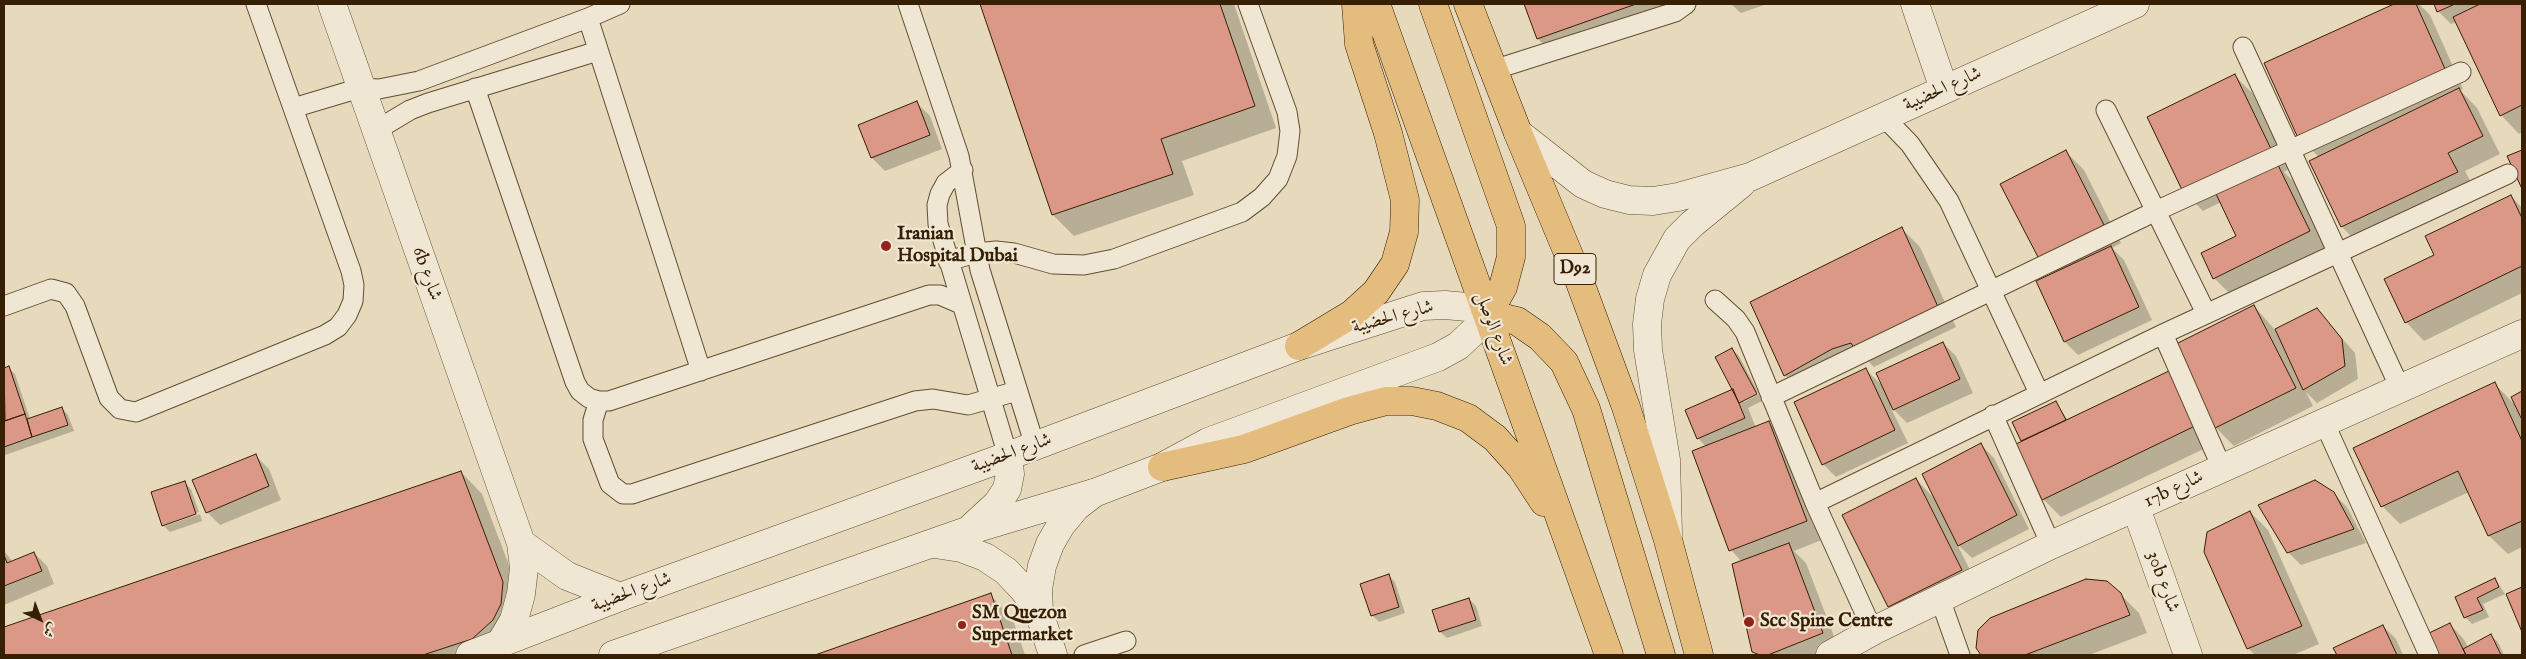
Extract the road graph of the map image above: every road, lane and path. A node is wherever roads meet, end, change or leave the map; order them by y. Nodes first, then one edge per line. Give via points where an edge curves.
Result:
1 (256, 4) edge
2 (332, 4) edge
3 (620, 4) edge
4 (908, 4) edge
5 (1248, 4) edge
6 (1356, 4) edge
7 (1376, 4) edge
8 (1433, 4) edge
9 (1468, 4) edge
10 (1686, 4) edge
11 (1915, 4) edge
12 (2135, 4) edge
13 (588, 18) junction
14 (2243, 47) dead end
15 (598, 51) junction
16 (1493, 70) junction
17 (2461, 72) dead end
18 (360, 88) junction
19 (475, 88) junction
20 (1944, 89) junction
21 (293, 108) junction
22 (2106, 110) dead end
23 (1884, 117) junction
24 (375, 131) junction
25 (1518, 133) junction
26 (2291, 151) junction
27 (963, 170) junction
28 (2508, 174) dead end
29 (1750, 177) junction
30 (2156, 211) junction
31 (2337, 252) junction
32 (976, 254) junction
33 (948, 261) junction
34 (1992, 292) junction
35 (1715, 300) dead end
36 (961, 304) junction
37 (4, 306) edge
38 (2206, 313) junction
39 (1488, 314) junction
40 (2163, 334) junction
41 (2522, 334) edge
42 (1299, 346) junction
43 (701, 371) junction
44 (2400, 388) junction
45 (1017, 391) junction
46 (2039, 393) junction
47 (1771, 397) junction
48 (990, 400) junction
49 (599, 401) junction
50 (1993, 415) junction
51 (2324, 422) junction
52 (1035, 446) junction
53 (1008, 456) junction
54 (1162, 467) junction
55 (2222, 468) junction
56 (1094, 492) junction
57 (1815, 503) junction
58 (2136, 508) junction
59 (967, 531) junction
60 (1568, 539) junction
61 (1668, 540) junction
62 (522, 543) junction
63 (935, 544) junction
64 (2051, 545) junction
65 (620, 597) junction
66 (1940, 599) junction
67 (1039, 612) junction
68 (1873, 631) junction
69 (1126, 641) dead end
70 (501, 642) junction
71 (470, 655) edge
72 (612, 655) edge
73 (1053, 655) edge
74 (1084, 655) edge
75 (1609, 655) edge
76 (1661, 655) edge
77 (1699, 655) edge
78 (1830, 655) edge
79 (1960, 655) edge
80 (2188, 655) edge
81 (2429, 655) edge

1 - 21 lane
2 - 18 street, 6b شارع
3 - 13 lane
4 - 27 lane
5 - 32 lane via 1290,131 1288,156 1278,179 1262,198 1242,212 1114,259 1084,265 1052,264 1005,252
6 - 42 main road via 1358,44 1388,133 1405,200 1404,232 1395,264 1376,292 1352,314
7 - 39 main road, شارع الوصل
8 - 39 main road via 1510,226 1511,257 1503,287
9 - 16 main road, D92
10 - 16 lane via 1675,12
11 - 20 street
12 - 20 street, شارع الحضيبة
13 - 15 lane
13 - 18 lane via 419,81 379,89
14 - 26 lane
15 - 19 lane
15 - 43 lane
16 - 25 main road, D92
17 - 26 lane
18 - 21 lane
18 - 24 street, 6b شارع
19 - 24 lane via 410,110
19 - 49 lane via 575,382 580,391
20 - 23 street, شارع الحضيبة
21 - 37 lane via 354,286 354,301 338,327 324,336 136,412 120,409 109,398 75,306 66,293 51,289
22 - 30 lane
23 - 29 street, شارع الحضيبة
23 - 34 lane via 1930,170
24 - 62 street, 6b شارع
25 - 29 street, شارع الحضيبة via 1583,184 1628,200 1678,197
25 - 61 main road, D92 via 1585,296 1626,407
26 - 30 lane
26 - 31 lane
27 - 32 lane
27 - 33 lane via 946,183 937,205 938,224
28 - 31 lane
29 - 61 street, شارع الحضيبة via 1677,239 1657,275 1650,299 1648,350 1666,460
30 - 34 lane
30 - 38 lane
31 - 38 lane
31 - 44 lane
32 - 33 lane
32 - 45 lane
33 - 36 lane
34 - 46 lane
34 - 47 lane
35 - 47 lane via 1745,332
36 - 43 lane via 946,297 929,295
36 - 48 lane
38 - 40 lane
39 - 42 street, شارع الحضيبة via 1467,307 1422,306
39 - 54 street via 1458,346 1438,357 1208,442
39 - 60 main road, شارع الوصل
39 - 76 main road via 1516,321 1540,337 1564,362 1586,409
40 - 46 lane
40 - 55 lane
41 - 44 street, 17b شارع
42 - 52 street, شارع الحضيبة
43 - 49 lane via 609,401
44 - 51 street, 17b شارع
45 - 48 lane
45 - 52 lane
46 - 50 lane
47 - 57 lane
48 - 49 lane via 968,405 933,398 915,401 632,494 623,494 610,484 593,439 593,420
48 - 53 lane
50 - 57 lane
50 - 64 lane
51 - 55 street, 17b شارع
51 - 81 lane
52 - 53 street, شارع الحضيبة
53 - 59 street via 1010,474 1007,489 997,504
53 - 65 street, شارع الحضيبة
54 - 56 street
54 - 60 main road via 1244,449 1358,408 1386,401 1412,401 1468,418 1495,438 1521,467
55 - 58 street, 17b شارع
56 - 59 street
56 - 67 street via 1076,507 1050,544 1038,588
57 - 68 lane
58 - 64 street, 17b شارع
58 - 80 street, 30b شارع
59 - 63 street
60 - 75 main road, شارع الوصل
61 - 77 main road, D92
62 - 65 street via 567,576
62 - 70 street, 6b شارع via 521,594 514,620
63 - 67 street via 961,548 985,557 1006,571
63 - 72 street
64 - 66 street, 17b شارع
65 - 70 street, شارع الحضيبة
66 - 68 street, 17b شارع
66 - 79 lane
67 - 73 street
68 - 78 street, 17b شارع
69 - 74 lane
70 - 71 street, شارع الحضيبة

